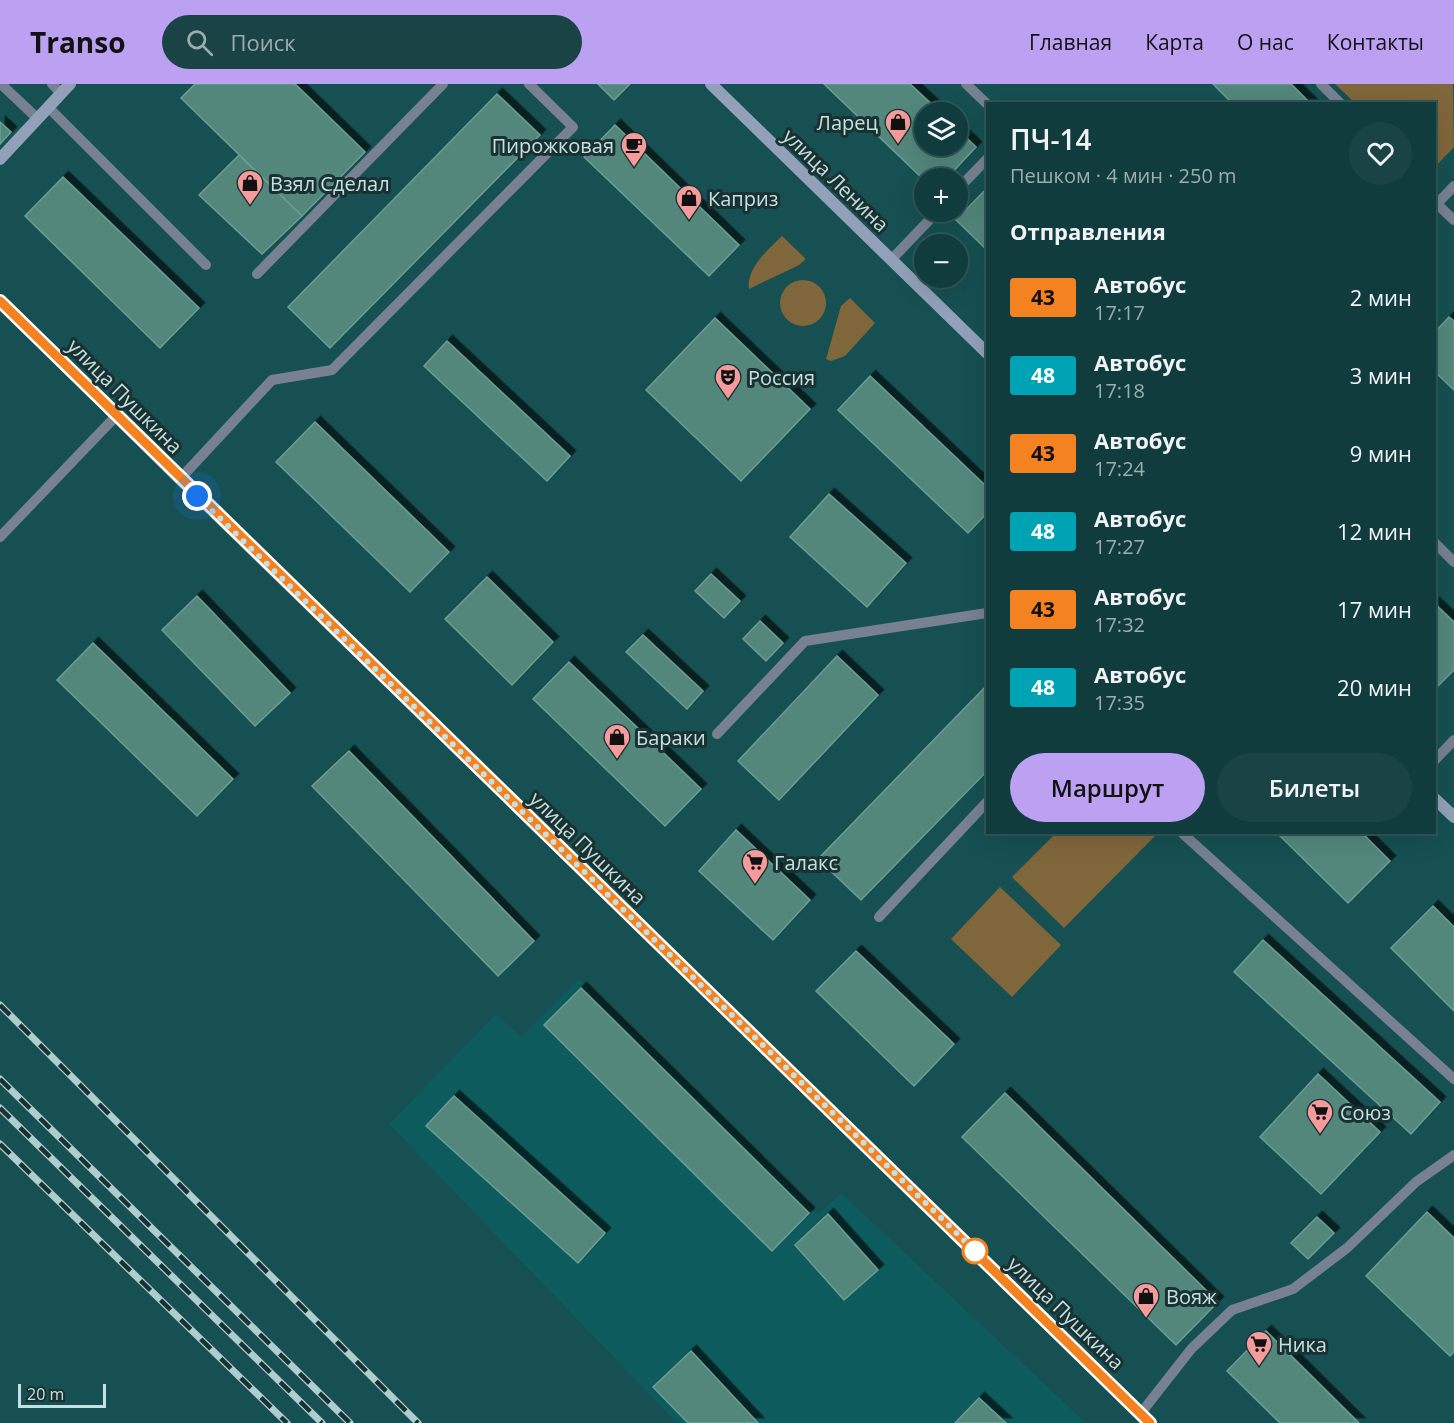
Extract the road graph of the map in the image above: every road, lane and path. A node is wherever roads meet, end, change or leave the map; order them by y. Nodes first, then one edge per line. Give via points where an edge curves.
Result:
1 (1, 84) edge
2 (52, 84) edge
3 (443, 84) edge
4 (530, 84) edge
5 (711, 84) edge
6 (966, 84) edge
7 (1321, 84) edge
8 (66, 89) edge
9 (1339, 102) edge
10 (986, 103) edge
11 (49, 108) junction
12 (38, 119) junction
13 (0, 159) edge
14 (986, 160) edge
15 (968, 179) edge
16 (1454, 186) edge
17 (1436, 206) edge
18 (1454, 220) edge
19 (927, 222) edge
20 (891, 260) junction
21 (206, 265) dead end
22 (257, 274) dead end
23 (0, 301) edge
24 (986, 352) edge
25 (117, 415) junction
26 (180, 479) junction
27 (0, 537) edge
28 (1436, 544) edge
29 (1454, 562) edge
30 (986, 613) edge
31 (717, 734) dead end
32 (1454, 740) edge
33 (1436, 759) edge
34 (1436, 800) edge
35 (986, 803) edge
36 (1454, 817) edge
37 (1183, 834) edge
38 (879, 917) dead end
39 (1454, 1079) edge
40 (1454, 1155) edge
41 (1141, 1413) junction
42 (1150, 1423) edge

1 - 12 lane
2 - 8 lane
3 - 22 lane
4 - 26 lane via 573,127 332,370 272,380
5 - 20 street, улица Ленина
6 - 10 lane
7 - 9 lane
8 - 11 street
11 - 12 street
11 - 21 lane
12 - 13 street
14 - 15 lane
16 - 17 lane
17 - 18 lane
19 - 20 lane
20 - 24 street, улица Ленина
23 - 25 street, улица Пушкина
25 - 26 street, улица Пушкина
25 - 27 lane
26 - 41 street, улица Пушкина
28 - 29 lane
30 - 31 lane via 805,641
32 - 33 lane
34 - 36 street
35 - 38 lane
37 - 39 lane
40 - 41 lane via 1416,1182 1347,1248 1293,1289 1232,1310 1192,1348
41 - 42 street, улица Пушкина

